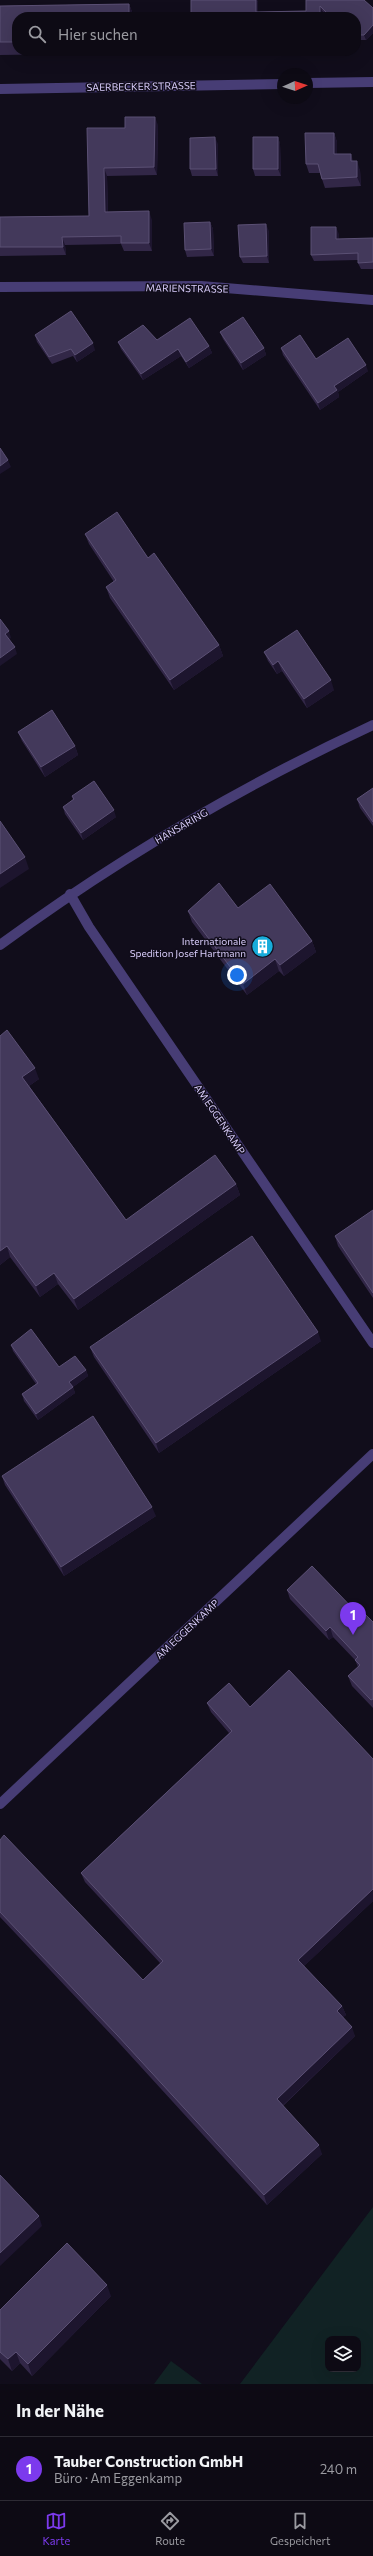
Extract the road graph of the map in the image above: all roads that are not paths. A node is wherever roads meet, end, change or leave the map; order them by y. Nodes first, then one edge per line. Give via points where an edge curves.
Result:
1 (373, 82) edge
2 (313, 83) edge
3 (277, 84) edge
4 (0, 89) edge
5 (0, 287) edge
6 (373, 300) edge
7 (373, 725) edge
8 (70, 894) junction
9 (0, 945) edge
10 (373, 1343) edge
11 (373, 1454) edge
12 (0, 1804) edge

1 - 2 street
3 - 4 street, SAERBECKER STRASSE
5 - 6 street, MARIENSTRASSE via 201,286
7 - 8 street, HANSARING via 303,759 180,826
8 - 9 street, HANSARING
8 - 10 street, AM EGGENKAMP via 89,927
11 - 12 street, AM EGGENKAMP

